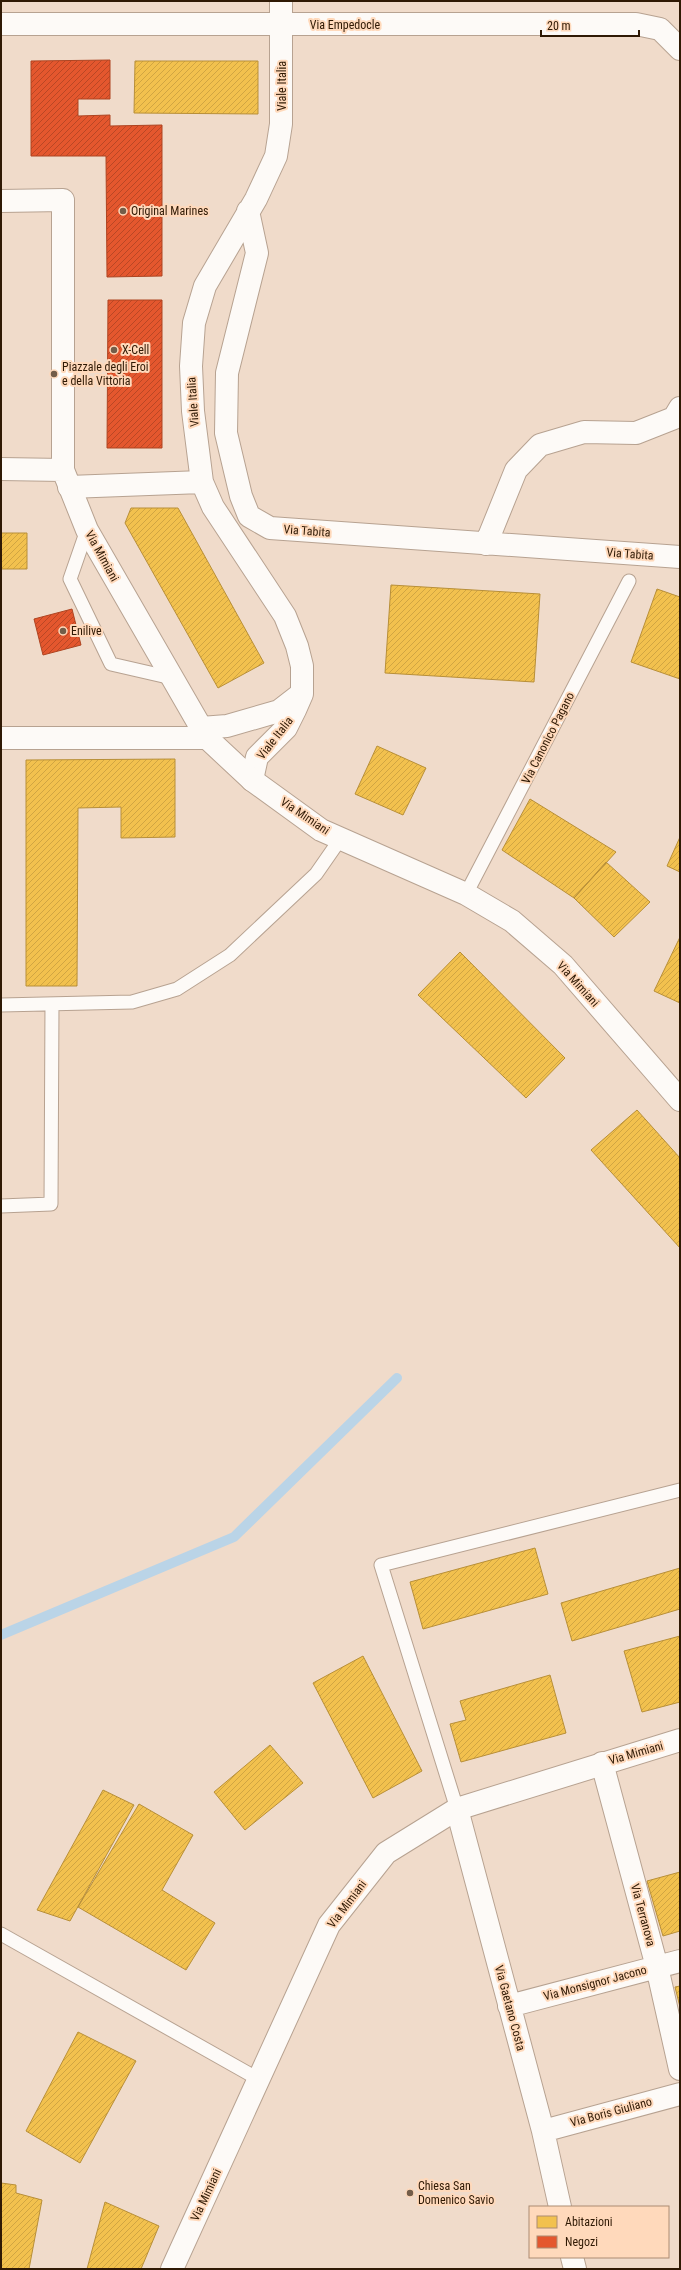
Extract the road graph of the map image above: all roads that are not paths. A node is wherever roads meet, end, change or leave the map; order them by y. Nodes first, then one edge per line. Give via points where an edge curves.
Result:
1 (281, 1) edge
2 (1, 24) edge
3 (282, 25) junction
4 (680, 49) edge
5 (1, 201) edge
6 (248, 211) junction
7 (680, 408) edge
8 (1, 469) edge
9 (66, 478) junction
10 (202, 482) junction
11 (88, 530) junction
12 (486, 544) junction
13 (680, 557) edge
14 (629, 581) dead end
15 (172, 678) junction
16 (302, 694) junction
17 (204, 733) junction
18 (1, 738) edge
19 (252, 780) junction
20 (340, 838) junction
21 (466, 894) junction
22 (52, 1004) junction
23 (1, 1005) edge
24 (680, 1100) edge
25 (1, 1206) edge
26 (680, 1490) edge
27 (680, 1740) edge
28 (602, 1763) junction
29 (456, 1809) junction
30 (1, 1934) edge
31 (680, 1961) edge
32 (657, 1967) junction
33 (509, 2006) junction
34 (680, 2068) edge
35 (260, 2080) junction
36 (680, 2094) edge
37 (543, 2130) junction
38 (560, 2206) edge
39 (572, 2258) edge
40 (172, 2269) edge
41 (574, 2269) edge

1 - 3 street, Viale Italia
2 - 3 street, Via Empedocle
3 - 4 street, Via Empedocle via 636,24 660,29
3 - 6 street, Viale Italia via 282,124 276,156
5 - 9 street via 63,200
6 - 10 street, Viale Italia via 205,286 194,323 191,366 193,411
6 - 12 street, Via Tabita via 257,253 227,373 226,433 248,516 270,528
7 - 12 street via 674,418 636,433 584,432 540,445 516,470
8 - 9 street
9 - 10 street
9 - 11 street, Via Mimiani
10 - 16 street, Viale Italia via 213,506 285,616 302,666
11 - 15 street, Via Mimiani
11 - 15 lane via 70,579 111,664
12 - 13 street, Via Tabita
14 - 21 lane, Via Canonico Pagano
15 - 17 street, Via Mimiani
16 - 17 street via 279,711
16 - 19 street, Viale Italia via 286,728 257,757
17 - 18 street
17 - 19 street, Via Mimiani
19 - 20 street, Via Mimiani via 321,830
20 - 21 street, Via Mimiani
20 - 22 lane via 316,874 230,955 177,989 132,1002
21 - 24 street, Via Mimiani via 512,921 563,965
22 - 23 lane
22 - 25 lane via 51,1204
26 - 29 lane via 381,1565
27 - 28 street, Via Mimiani
28 - 29 street, Via Mimiani
28 - 32 street, Via Terranova
29 - 33 street, Via Gaetano Costa
29 - 35 street, Via Mimiani via 386,1853 329,1925
30 - 35 lane
31 - 32 street, Via Monsignor Jacono
32 - 33 street, Via Monsignor Jacono
32 - 34 street, Via Terranova
33 - 37 street, Via Gaetano Costa
35 - 40 street, Via Mimiani
36 - 37 street, Via Boris Giuliano
37 - 38 street, Via Gaetano Costa
39 - 41 street

